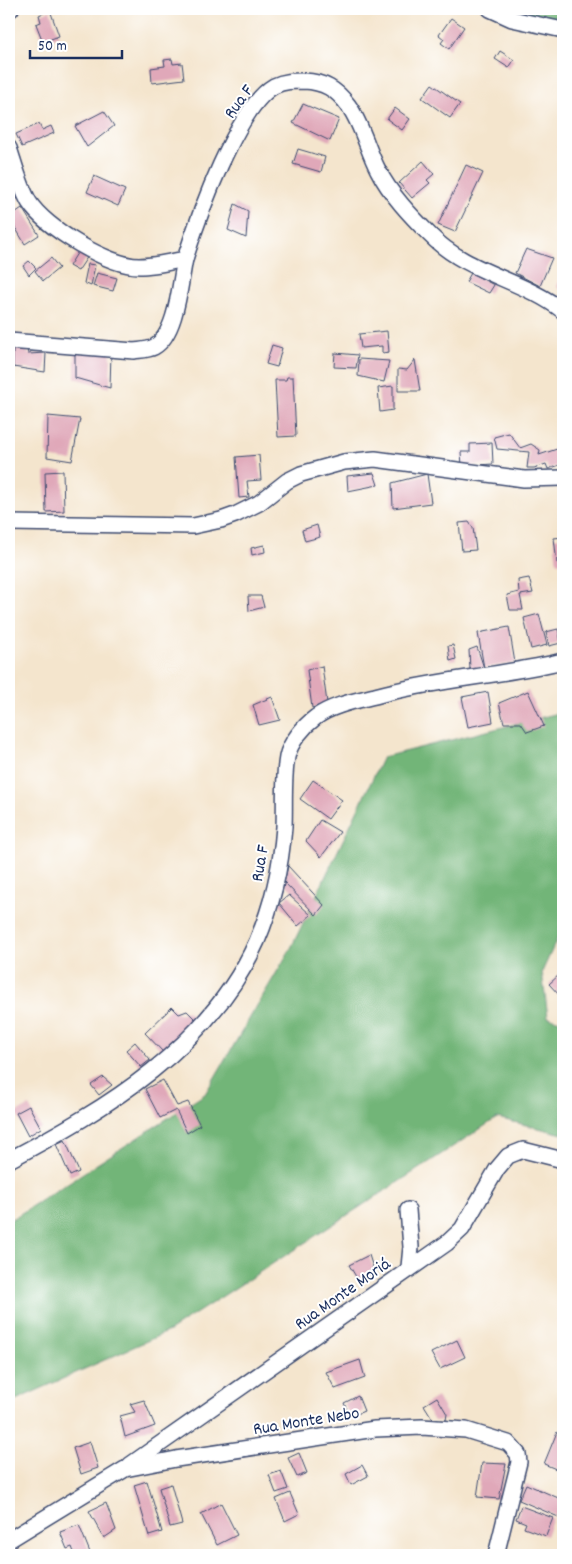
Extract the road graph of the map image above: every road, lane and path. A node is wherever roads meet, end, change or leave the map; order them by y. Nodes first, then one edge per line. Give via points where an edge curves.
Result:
1 (490, 9) edge
2 (563, 30) edge
3 (9, 148) edge
4 (184, 259) junction
5 (563, 311) edge
6 (9, 341) edge
7 (563, 478) edge
8 (9, 523) edge
9 (563, 661) edge
10 (9, 1160) edge
11 (563, 1160) edge
12 (408, 1210) dead end
13 (410, 1267) junction
14 (125, 1469) junction
15 (9, 1540) edge
16 (496, 1555) edge

1 - 2 street via 512,19
3 - 4 street via 33,208 82,246 138,266
4 - 5 street, Rua F via 206,196 256,103 283,83 317,82 330,87 349,107 379,172 430,236 479,269 545,297
4 - 6 street, Rua F via 174,314 166,335 154,347 134,351
7 - 8 street via 524,479 375,459 344,462 301,474 248,509 222,520 193,526
9 - 10 street, Rua F via 387,692 353,701 316,717 294,740 287,755 283,830 268,913 246,963 221,1001 191,1035 119,1097
11 - 13 street, Rua Monte Moriá via 523,1150 508,1156 462,1229
12 - 13 street
13 - 14 street, Rua Monte Moriá
14 - 15 street, Rua Monte Nebo
14 - 16 street, Rua Monte Nebo via 374,1429 422,1427 466,1430 508,1443 518,1454 517,1471

